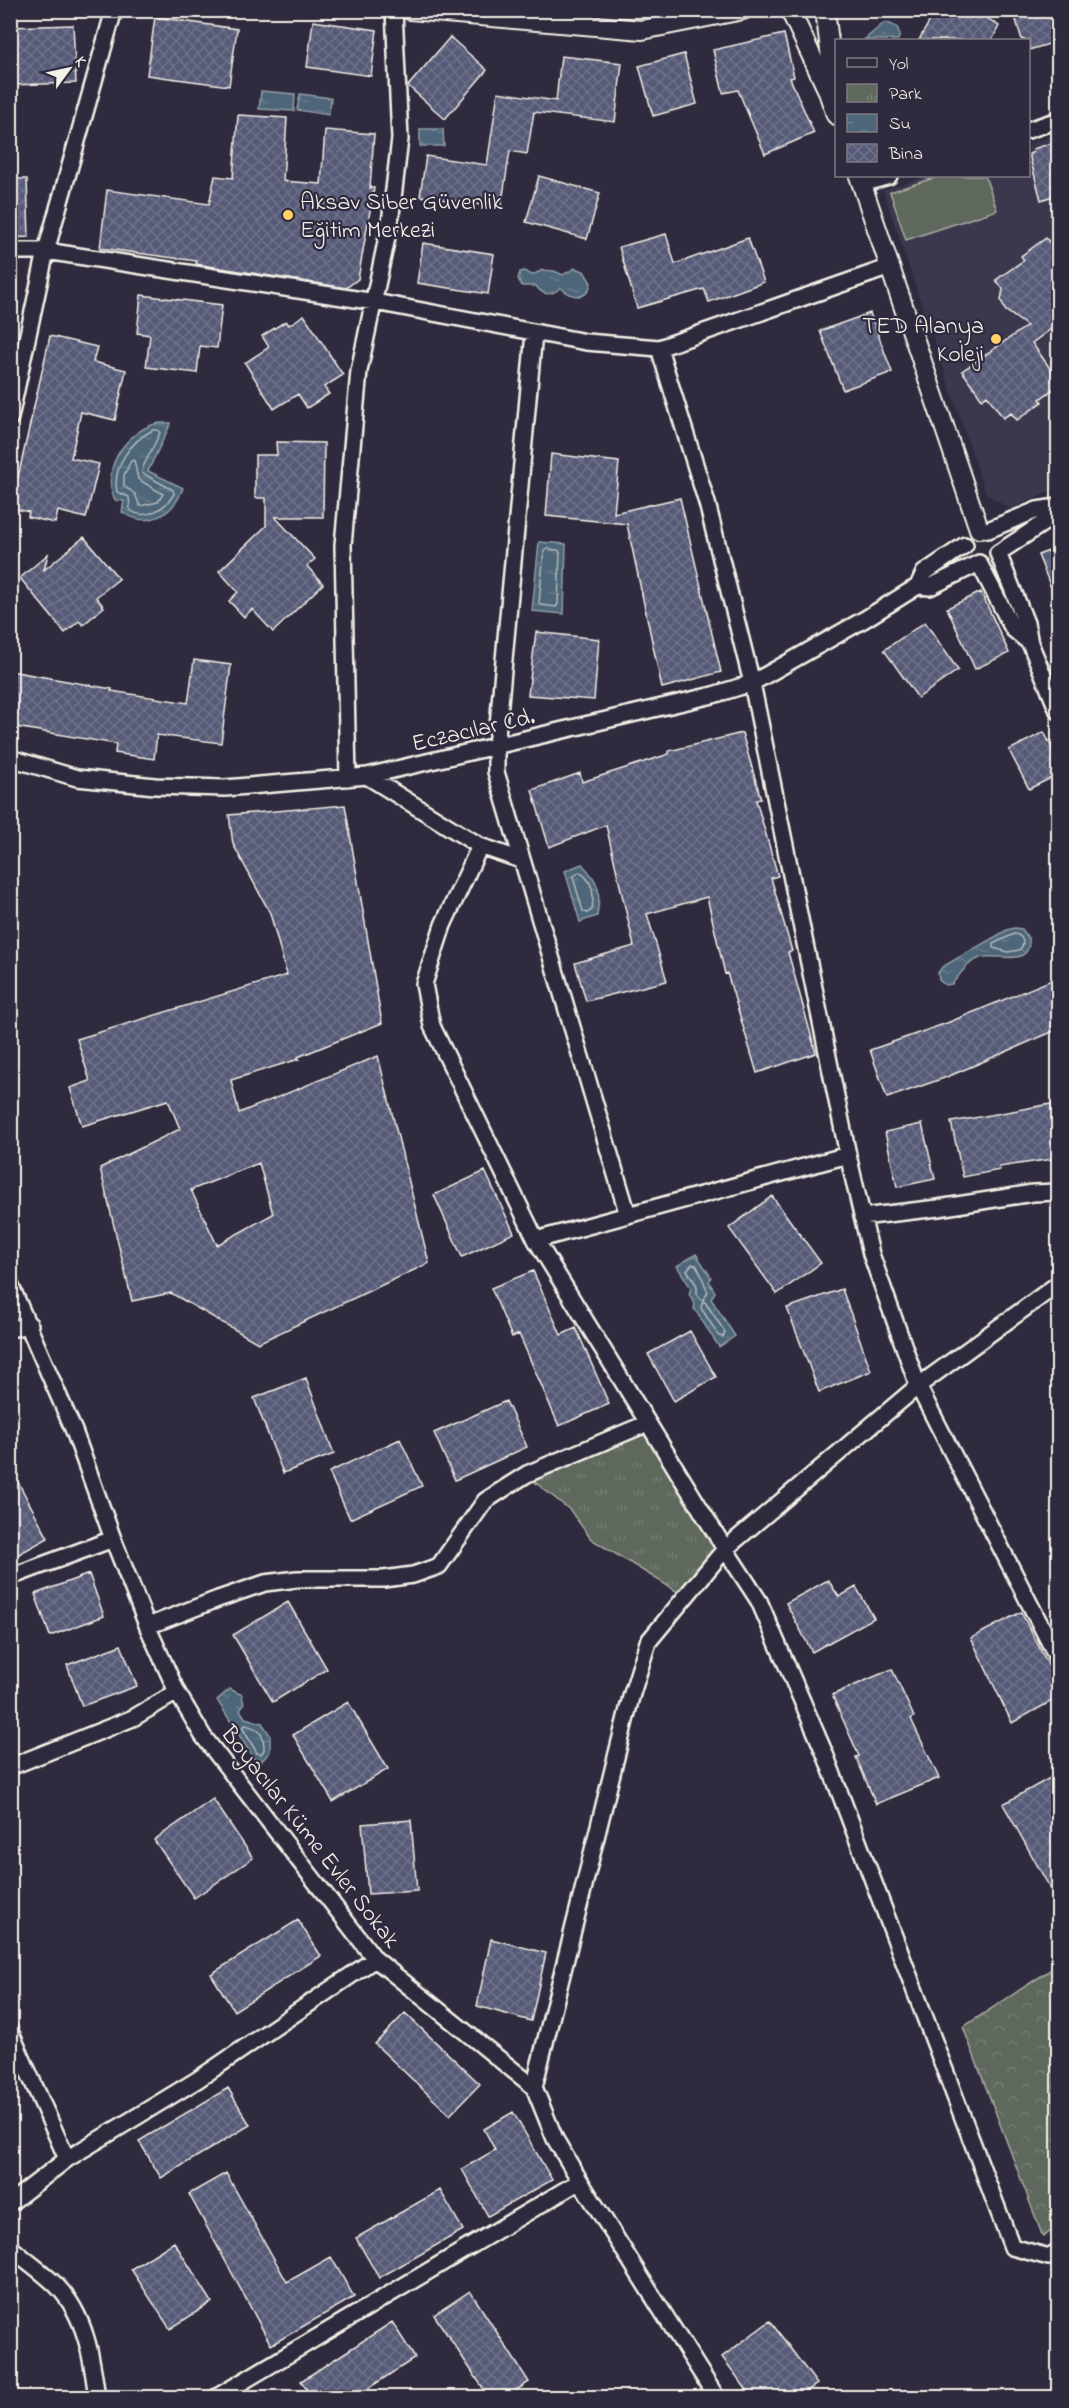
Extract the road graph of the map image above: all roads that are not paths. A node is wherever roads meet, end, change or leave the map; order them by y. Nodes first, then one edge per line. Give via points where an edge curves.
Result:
1 (114, 10) edge
2 (394, 10) edge
3 (410, 10) edge
4 (743, 10) edge
5 (790, 10) edge
6 (825, 10) edge
7 (827, 89) junction
8 (835, 110) edge
9 (1059, 120) edge
10 (1030, 130) edge
11 (882, 177) edge
12 (860, 180) edge
13 (10, 251) edge
14 (46, 251) junction
15 (890, 267) junction
16 (375, 302) junction
17 (534, 333) junction
18 (659, 348) junction
19 (10, 418) edge
20 (1058, 507) edge
21 (984, 529) junction
22 (965, 545) junction
23 (998, 553) junction
24 (979, 563) junction
25 (918, 586) junction
26 (1030, 643) junction
27 (752, 683) junction
28 (1059, 711) edge
29 (496, 747) junction
30 (10, 758) edge
31 (367, 776) junction
32 (348, 778) junction
33 (480, 846) junction
34 (521, 860) junction
35 (848, 1155) junction
36 (1059, 1192) edge
37 (628, 1215) junction
38 (862, 1217) junction
39 (536, 1240) junction
40 (10, 1284) edge
41 (1059, 1284) edge
42 (30, 1325) junction
43 (10, 1329) edge
44 (918, 1386) junction
45 (648, 1423) junction
46 (112, 1539) junction
47 (725, 1549) junction
48 (10, 1577) edge
49 (148, 1626) junction
50 (1059, 1659) edge
51 (177, 1692) junction
52 (10, 1767) edge
53 (375, 1959) junction
54 (10, 2031) edge
55 (534, 2087) junction
56 (67, 2159) junction
57 (580, 2181) junction
58 (10, 2203) edge
59 (10, 2247) edge
60 (1059, 2251) edge
61 (97, 2397) edge
62 (215, 2397) edge
63 (717, 2397) edge

1 - 14 street
2 - 16 street via 400,139
3 - 4 street via 642,30
5 - 7 street
6 - 7 street via 832,66
7 - 8 street
9 - 10 street
11 - 12 street
12 - 15 street
13 - 14 street
14 - 16 street
14 - 19 street
15 - 18 street
15 - 21 street
16 - 17 street
16 - 32 street via 359,371 343,545
17 - 18 street
17 - 29 street
18 - 27 street via 707,503
20 - 21 street via 1037,510
20 - 23 street via 1044,522
21 - 22 street via 968,536
21 - 23 street via 993,532 999,542
22 - 24 street via 967,555
22 - 25 street via 924,573
23 - 24 street via 990,561
23 - 26 street
24 - 25 street via 930,587
24 - 26 street via 1013,629
25 - 27 street, Eczacılar Cd.
26 - 28 street
27 - 29 street, Eczacılar Cd.
27 - 35 street
29 - 31 street, Eczacılar Cd.
29 - 34 street via 496,772
30 - 32 street, Eczacılar Cd. via 77,778 155,786 225,788
31 - 32 street, Eczacılar Cd.
31 - 33 street
33 - 34 street
33 - 39 street via 443,925 424,984 432,1026
34 - 37 street
35 - 37 street
35 - 38 street
36 - 38 street
37 - 39 street
38 - 44 street via 871,1254
39 - 45 street
40 - 42 street, Boyacılar Küme Evler Sokak
41 - 44 street
42 - 43 street
42 - 46 street, Boyacılar Küme Evler Sokak via 74,1431
44 - 47 street
44 - 50 street
45 - 47 street
45 - 49 street via 527,1474 485,1501 439,1566 384,1579 264,1583
46 - 48 street
46 - 49 street, Boyacılar Küme Evler Sokak
47 - 55 street via 648,1642
47 - 60 street via 759,1601 825,1754 1012,2247 1049,2258
49 - 51 street, Boyacılar Küme Evler Sokak
51 - 52 street via 133,1718
51 - 53 street, Boyacılar Küme Evler Sokak via 203,1736
53 - 55 street, Boyacılar Küme Evler Sokak
53 - 56 street via 197,2080
54 - 56 street
55 - 57 street via 555,2139
56 - 58 street
57 - 62 street
57 - 63 street
59 - 61 street via 57,2286 76,2310 92,2356

